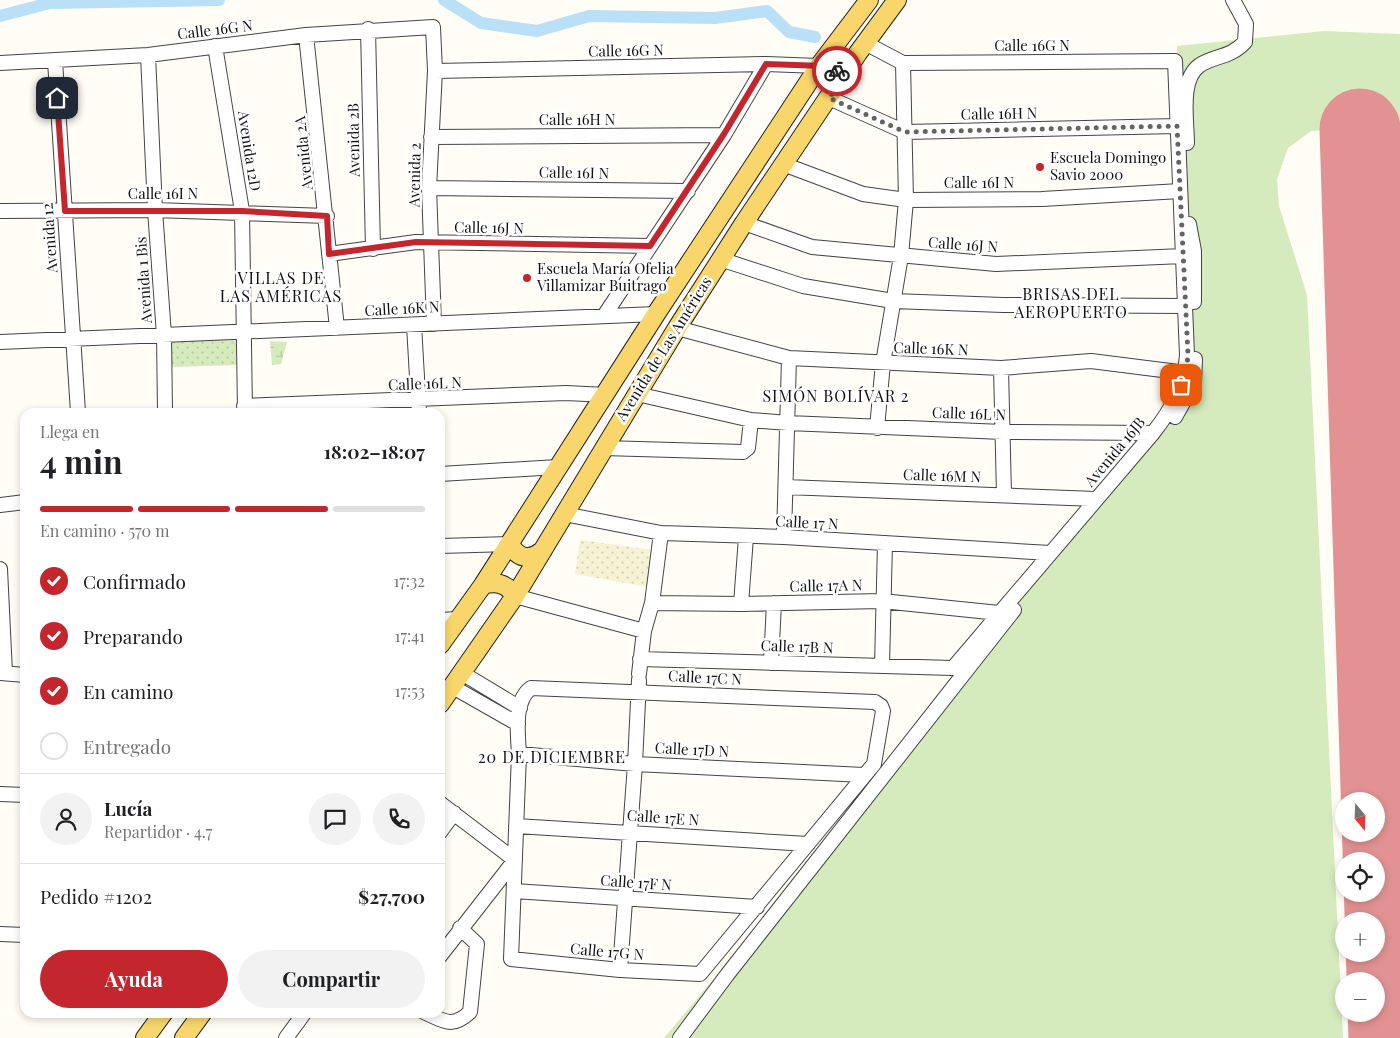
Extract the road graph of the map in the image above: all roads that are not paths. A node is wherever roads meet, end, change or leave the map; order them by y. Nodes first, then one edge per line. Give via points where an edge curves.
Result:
1 (869, 0) edge
2 (897, 0) edge
3 (1233, 0) edge
4 (433, 27) joint
5 (368, 30) junction
6 (306, 35) junction
7 (836, 42) junction
8 (216, 46) junction
9 (861, 48) junction
10 (148, 55) junction
11 (55, 60) junction
12 (1174, 61) joint
13 (0, 63) edge
14 (903, 63) junction
15 (766, 64) junction
16 (819, 66) junction
17 (435, 71) junction
18 (841, 80) junction
19 (829, 98) junction
20 (1177, 126) junction
21 (905, 132) junction
22 (724, 134) junction
23 (432, 137) junction
24 (783, 164) junction
25 (429, 188) junction
26 (688, 191) junction
27 (1180, 191) junction
28 (906, 200) junction
29 (155, 210) junction
30 (0, 211) edge
31 (65, 211) junction
32 (242, 211) junction
33 (327, 216) junction
34 (744, 223) junction
35 (431, 244) junction
36 (650, 246) junction
37 (373, 249) junction
38 (329, 254) junction
39 (901, 256) junction
40 (1183, 256) junction
41 (720, 260) junction
42 (893, 301) junction
43 (1185, 306) junction
44 (656, 314) junction
45 (604, 316) junction
46 (434, 324) junction
47 (414, 325) junction
48 (337, 328) junction
49 (677, 328) junction
50 (243, 332) junction
51 (164, 335) junction
52 (73, 339) junction
53 (0, 342) edge
54 (789, 358) junction
55 (883, 363) junction
56 (1001, 368) junction
57 (1186, 373) junction
58 (637, 394) junction
59 (606, 396) junction
60 (419, 407) edge
61 (78, 408) edge
62 (165, 408) edge
63 (245, 408) edge
64 (332, 408) edge
65 (751, 420) junction
66 (788, 423) junction
67 (877, 428) junction
68 (1003, 432) junction
69 (1153, 432) junction
70 (603, 448) junction
71 (558, 467) junction
72 (445, 474) edge
73 (786, 487) junction
74 (1004, 495) junction
75 (1096, 499) junction
76 (20, 503) edge
77 (0, 505) edge
78 (564, 514) junction
79 (661, 533) junction
80 (746, 537) junction
81 (784, 537) junction
82 (885, 543) junction
83 (510, 544) junction
84 (445, 546) edge
85 (543, 550) junction
86 (1050, 553) junction
87 (0, 569) edge
88 (483, 585) junction
89 (515, 596) junction
90 (882, 601) junction
91 (652, 602) junction
92 (774, 603) junction
93 (741, 604) junction
94 (999, 614) junction
95 (445, 620) edge
96 (458, 620) junction
97 (644, 631) junction
98 (445, 638) edge
99 (640, 659) junction
100 (771, 663) junction
101 (882, 666) junction
102 (953, 668) joint
103 (2, 673) edge
104 (20, 675) edge
105 (458, 680) junction
106 (639, 682) junction
107 (445, 697) edge
108 (520, 708) junction
109 (518, 724) junction
110 (519, 754) junction
111 (635, 764) junction
112 (864, 775) junction
113 (0, 794) edge
114 (20, 795) edge
115 (445, 807) edge
116 (454, 813) junction
117 (445, 825) edge
118 (516, 826) junction
119 (629, 832) junction
120 (808, 844) junction
121 (515, 860) junction
122 (514, 891) junction
123 (625, 898) junction
124 (757, 907) junction
125 (460, 928) junction
126 (0, 934) edge
127 (20, 935) edge
128 (445, 949) edge
129 (620, 970) junction
130 (160, 1018) edge
131 (199, 1018) edge
132 (301, 1018) edge
133 (438, 1018) edge
134 (145, 1038) edge
135 (184, 1038) edge
136 (286, 1038) edge
137 (680, 1038) edge

1 - 7 main road, Avenida de Las Américas
2 - 9 main road, Avenida de Las Américas
3 - 137 street via 1246,24 1245,42 1234,53 1200,65 1190,75 1187,89 1188,216 1194,252 1195,361 1194,383 1189,396 1169,428 1005,621
4 - 5 street, Calle 16G N
4 - 17 street, Avenida 2
5 - 6 street, Calle 16G N
5 - 37 street, Avenida 2B
6 - 8 street, Calle 16G N
6 - 33 street, Avenida 2A
7 - 9 main road via 844,53
7 - 16 main road, Avenida de Las Américas
8 - 10 street, Calle 16G N
8 - 32 street, Avenida 12D
9 - 14 street, Calle 16G N
9 - 18 main road, Avenida de Las Américas
10 - 11 street, Calle 16G N
10 - 29 street, Avenida 1 Bis
11 - 13 street, Calle 16G N
11 - 31 street, Avenida 12
12 - 14 street, Calle 16G N
12 - 20 street, Avenida 16JB
14 - 21 street
15 - 16 street, Calle 16G N
15 - 17 street, Calle 16G N
15 - 22 street
16 - 18 main road via 832,68
16 - 44 main road, Avenida de Las Américas
17 - 23 street, Avenida 2
18 - 19 main road, Avenida de Las Américas
19 - 21 street, Calle 16H N
19 - 24 main road, Avenida de Las Américas
20 - 21 street, Calle 16H N
20 - 27 street, Avenida 16JB
21 - 28 street
22 - 23 street, Calle 16H N
22 - 26 street
23 - 25 street, Avenida 2
24 - 28 street, Calle 16I N via 863,194
24 - 34 main road, Avenida de Las Américas
25 - 26 street, Calle 16I N
25 - 35 street, Avenida 2
26 - 36 street
27 - 28 street, Calle 16I N via 1052,199
27 - 40 street, Avenida 16JB
28 - 39 street
29 - 31 street, Calle 16I N
29 - 32 street, Calle 16I N
29 - 51 street, Avenida 1 Bis
30 - 31 street, Calle 16I N
31 - 52 street, Avenida 12
32 - 33 street, Calle 16I N
32 - 50 street, Avenida 12D
33 - 38 street, Avenida 2A
34 - 39 street, Calle 16J N via 812,247
34 - 41 main road, Avenida de Las Américas
35 - 36 street, Calle 16J N
35 - 37 street, Calle 16J N via 416,242
35 - 46 street, Avenida 2
36 - 45 street
37 - 38 street, Calle 16J N
38 - 48 street, Avenida 2A
39 - 40 street, Calle 16J N via 996,264
39 - 42 street
40 - 43 street, Avenida 16JB
41 - 42 street via 803,286
41 - 49 main road, Avenida de Las Américas
42 - 43 street
42 - 55 street
43 - 57 street, Avenida 16JB
44 - 45 street, Calle 16K N
44 - 59 main road, Avenida de Las Américas
45 - 46 street, Calle 16K N
46 - 47 street, Calle 16K N
47 - 48 street, Calle 16K N
47 - 60 street
48 - 50 street, Calle 16K N
49 - 54 street, Calle 16K N
49 - 58 main road, Avenida de Las Américas
50 - 51 street, Calle 16K N
50 - 63 street, Avenida 12D
51 - 52 street, Calle 16K N
51 - 62 street, Avenida 1 Bis
52 - 53 street, Calle 16K N
52 - 61 street, Avenida 12
54 - 55 street, Calle 16K N
54 - 66 street
55 - 56 street, Calle 16K N
55 - 67 street
56 - 57 street, Calle 16K N via 1091,361
56 - 68 street
57 - 69 street, Avenida 16JB via 1168,414
58 - 65 street, Calle 16L N
58 - 70 main road, Avenida de Las Américas
59 - 60 street, Calle 16L N via 566,393
59 - 71 main road, Avenida de Las Américas
60 - 64 street, Calle 16L N
65 - 66 street, Calle 16L N
65 - 70 street via 748,448 743,452
66 - 67 street, Calle 16L N
66 - 73 street
67 - 68 street, Calle 16L N
68 - 69 street, Calle 16L N
68 - 74 street
69 - 75 street, Avenida 16JB
70 - 78 main road, Avenida de Las Américas
71 - 72 street
71 - 83 main road, Avenida de Las Américas
73 - 74 street, Calle 16M N
73 - 81 street
74 - 75 street, Calle 16M N
75 - 86 street, Avenida 16JB
76 - 77 street
78 - 79 street, Calle 17 N
78 - 85 main road, Avenida de Las Américas
79 - 80 street, Calle 17 N
79 - 91 street
80 - 81 street, Calle 17 N
80 - 93 street
81 - 82 street, Calle 17 N
82 - 86 street, Calle 17 N
82 - 90 street
83 - 84 street
83 - 85 main road via 520,556 529,558
83 - 88 main road, Avenida de Las Américas
85 - 89 main road, Avenida de Las Américas
86 - 94 street, Avenida 16JB
87 - 103 street
88 - 89 main road via 505,585
88 - 96 main road, Avenida de Las Américas
89 - 97 street
89 - 105 main road, Avenida de Las Américas
90 - 92 street, Calle 17A N
90 - 94 street, Calle 17A N
90 - 101 street
91 - 93 street, Calle 17A N
91 - 97 street
92 - 93 street, Calle 17A N
92 - 100 street
94 - 102 street, Avenida 16JB
95 - 96 street
96 - 98 main road, Avenida de Las Américas
97 - 99 street
99 - 100 street, Calle 17B N
99 - 106 street
100 - 101 street, Calle 17B N
101 - 102 street, Calle 17B N
103 - 104 street
105 - 107 main road, Avenida de Las Américas
105 - 108 street
105 - 109 street
106 - 108 street, Calle 17C N via 531,688
106 - 111 street
106 - 112 street, Calle 17C N via 876,702 883,711 877,758
108 - 109 street
109 - 110 street
110 - 111 street, Calle 17D N
110 - 118 street
111 - 112 street, Calle 17D N
111 - 119 street
112 - 120 street
113 - 114 street
115 - 116 street
116 - 117 street
116 - 121 street
118 - 119 street, Calle 17E N
118 - 121 street
119 - 120 street, Calle 17E N
119 - 123 street
120 - 124 street
121 - 122 street
121 - 125 street
122 - 123 street, Calle 17F N
122 - 129 street, Calle 17G N via 511,959
123 - 124 street, Calle 17F N
123 - 129 street
124 - 129 street, Calle 17G N via 700,974
125 - 128 street
125 - 133 street via 477,944 470,1012 461,1021 449,1023
126 - 127 street
130 - 134 main road
131 - 135 main road
132 - 136 street

